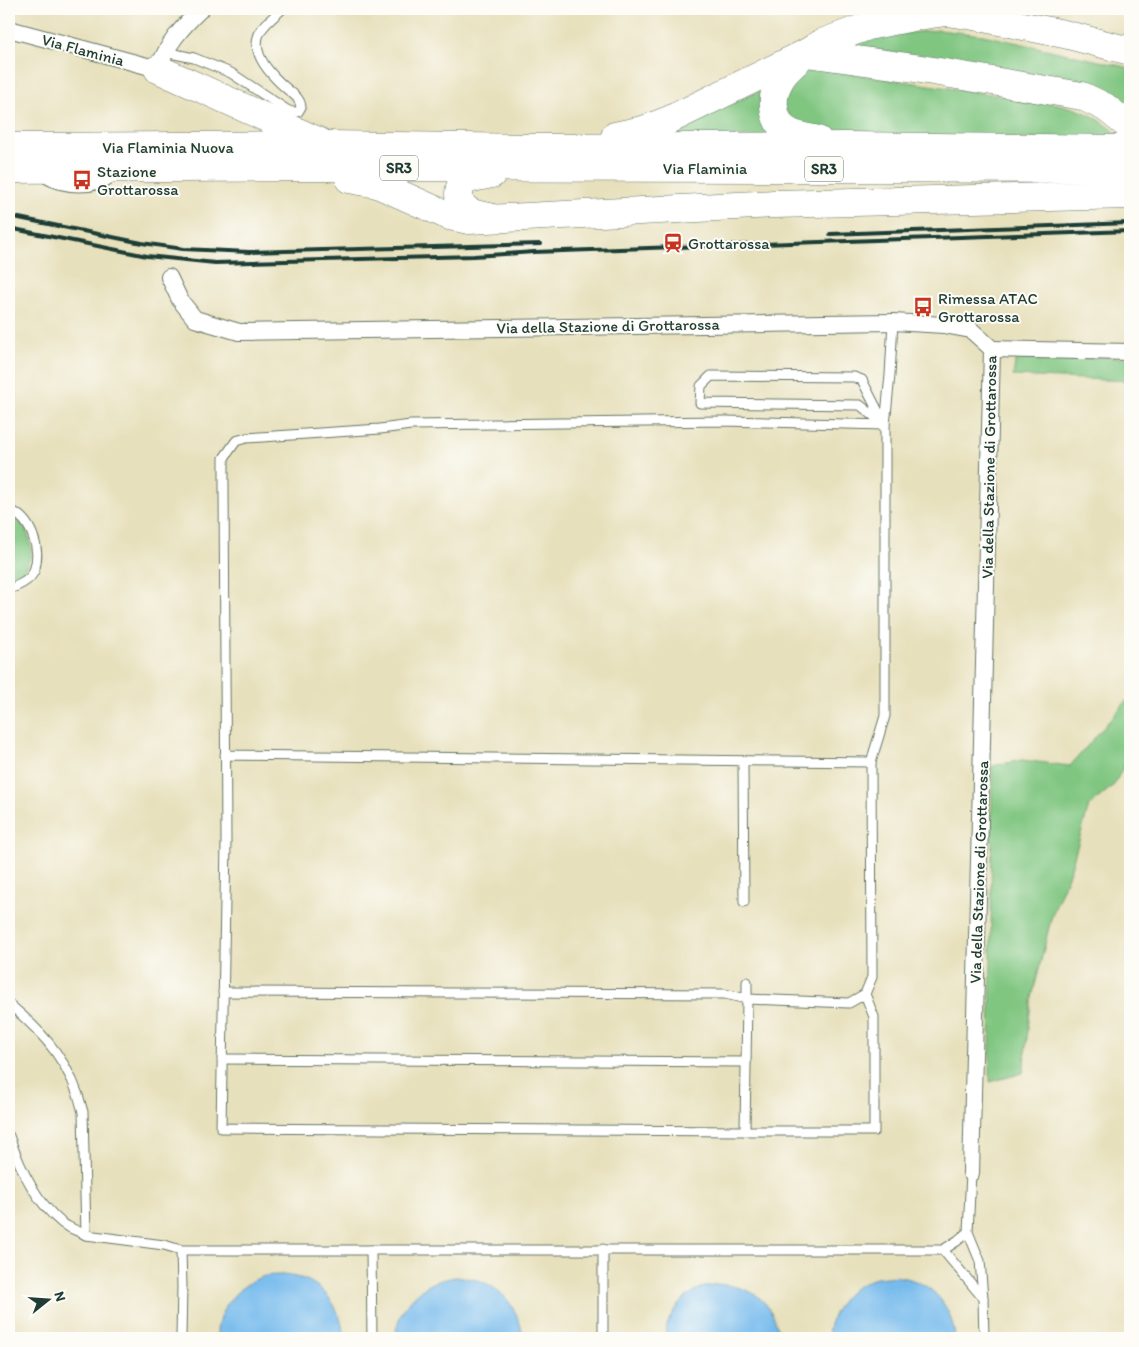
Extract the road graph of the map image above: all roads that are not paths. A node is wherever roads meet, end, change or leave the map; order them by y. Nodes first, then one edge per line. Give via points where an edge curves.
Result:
1 (201, 9) edge
2 (282, 9) edge
3 (9, 29) edge
4 (1130, 51) edge
5 (806, 53) junction
6 (161, 61) junction
7 (1130, 127) edge
8 (328, 146) junction
9 (847, 146) junction
10 (9, 147) edge
11 (1130, 149) edge
12 (524, 158) junction
13 (281, 168) junction
14 (1130, 169) edge
15 (21, 170) edge
16 (1130, 195) edge
17 (497, 219) junction
18 (169, 277) dead end
19 (892, 322) junction
20 (992, 349) junction
21 (1130, 352) edge
22 (885, 425) junction
23 (9, 510) edge
24 (9, 589) edge
25 (225, 755) junction
26 (743, 761) junction
27 (871, 762) junction
28 (744, 902) dead end
29 (747, 982) dead end
30 (223, 992) junction
31 (865, 994) junction
32 (747, 999) junction
33 (10, 1007) edge
34 (222, 1059) junction
35 (746, 1062) junction
36 (745, 1131) junction
37 (9, 1136) edge
38 (971, 1173) joint
39 (968, 1232) junction
40 (86, 1235) junction
41 (603, 1249) junction
42 (181, 1250) junction
43 (371, 1250) junction
44 (943, 1250) junction
45 (983, 1298) junction
46 (181, 1338) edge
47 (372, 1338) edge
48 (603, 1338) edge
49 (984, 1338) edge

1 - 6 street via 178,32
2 - 6 lane via 262,30 258,43 267,68 300,100 298,112 287,110 231,73 194,58
3 - 6 street, Via Flaminia
4 - 5 highway via 1064,34 946,12 868,26 822,43
5 - 7 highway via 1082,96 1105,107
5 - 9 highway via 786,72 776,88 774,105 777,119 791,133
5 - 12 highway via 648,129
6 - 8 highway
8 - 10 highway, Via Flaminia Nuova / SR3
8 - 12 highway, Via Flaminia / SR3
9 - 11 highway, Via Flaminia / SR3
9 - 12 highway, Via Flaminia / SR3
12 - 13 highway, Via Flaminia / SR3
12 - 14 highway, Via Flaminia / SR3
12 - 17 highway via 466,181 459,190 461,204 467,210
13 - 15 highway, Via Flaminia Nuova / SR3
13 - 17 highway via 377,184 461,220
16 - 17 highway via 775,204
18 - 19 street, Via della Stazione di Grottarossa via 180,300 195,319 239,332
19 - 20 street, Via della Stazione di Grottarossa via 971,330
19 - 22 lane
20 - 21 street
20 - 38 street, Via della Stazione di Grottarossa
22 - 22 lane via 860,405 700,403 701,386 711,376 854,377 862,380
22 - 25 lane via 725,421 410,424 380,429 261,436 236,441 224,458
22 - 27 lane via 885,716
23 - 24 lane via 24,520 32,534 36,554 34,571 24,582
25 - 26 lane
25 - 30 lane
26 - 27 lane
26 - 28 lane
27 - 31 lane via 872,977
29 - 32 lane
30 - 32 lane via 725,994
30 - 34 lane
31 - 32 lane via 849,1003
31 - 36 lane via 874,1017 874,1131
32 - 35 lane
33 - 40 lane via 59,1054 79,1094 83,1112
34 - 35 lane
34 - 36 lane via 221,1128
35 - 36 lane
37 - 40 lane via 28,1179 45,1205 61,1222
38 - 39 lane
39 - 44 lane
39 - 45 lane via 980,1261
40 - 42 lane
41 - 43 lane
41 - 44 lane
41 - 48 lane
42 - 43 lane
42 - 46 lane
43 - 47 lane
44 - 45 lane
45 - 49 lane

